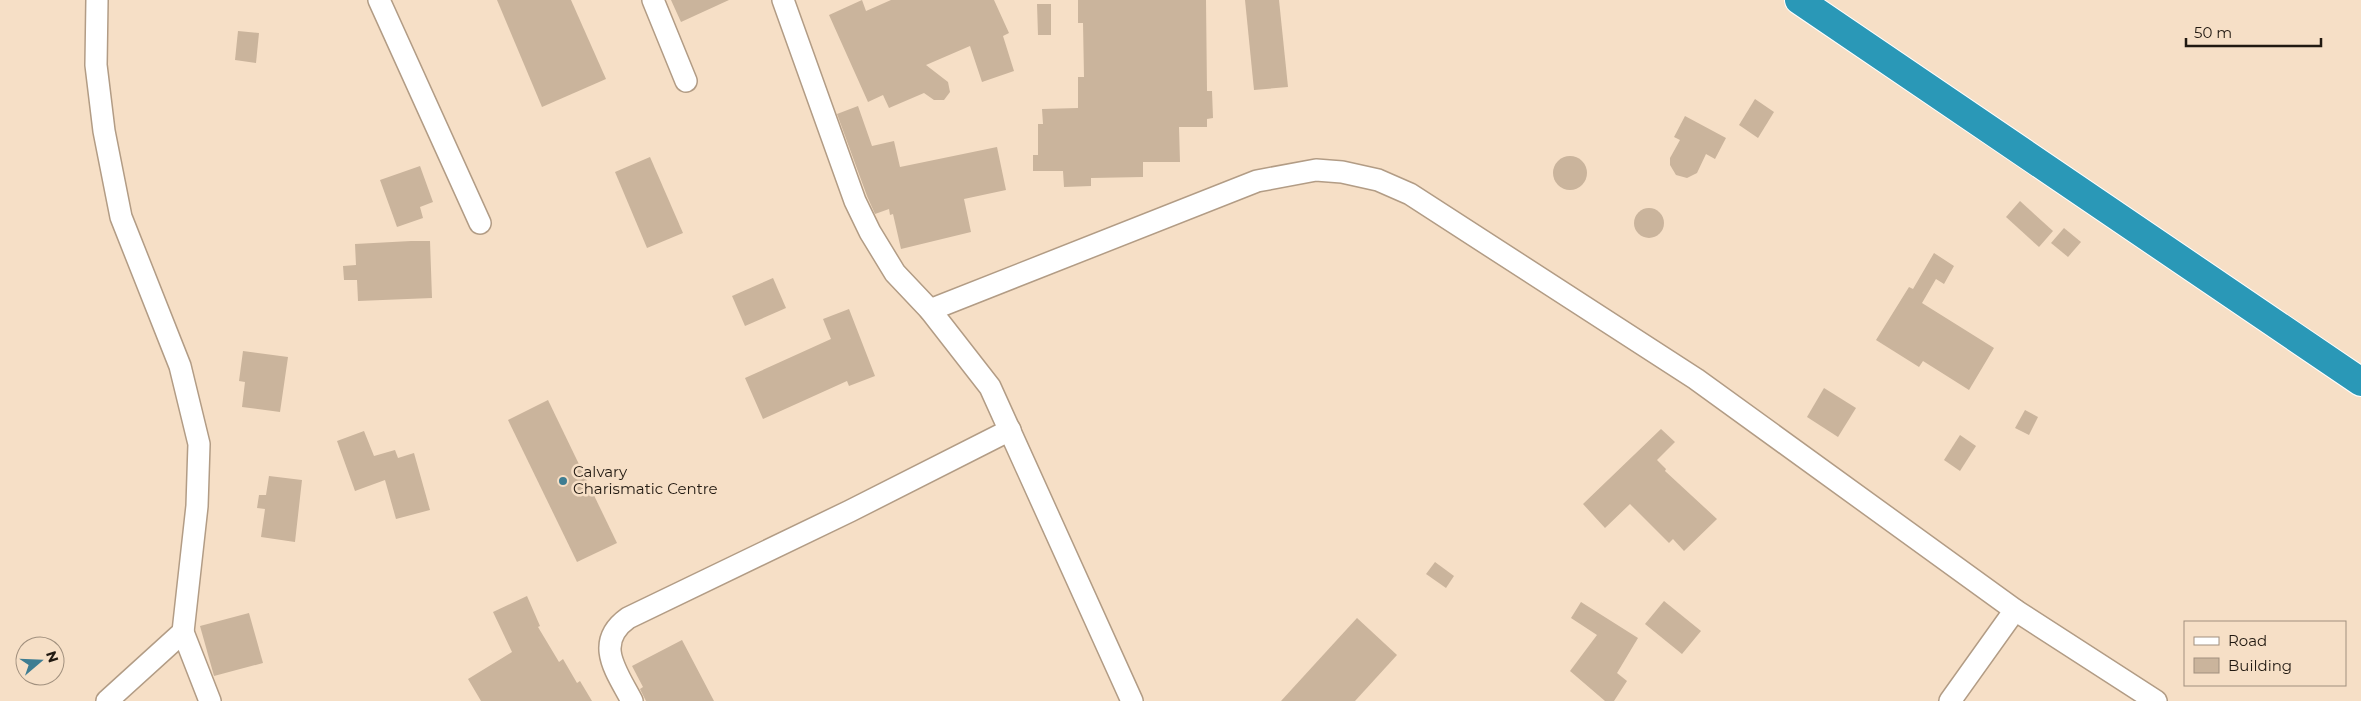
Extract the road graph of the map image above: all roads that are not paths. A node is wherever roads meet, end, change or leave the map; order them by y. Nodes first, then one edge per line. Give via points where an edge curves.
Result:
1 (96, 0) edge
2 (379, 0) edge
3 (653, 0) edge
4 (783, 0) edge
5 (1799, 0) edge
6 (686, 81) dead end
7 (480, 223) dead end
8 (930, 310) junction
9 (2361, 382) edge
10 (1010, 430) junction
11 (2015, 610) junction
12 (183, 632) junction
13 (106, 701) edge
14 (210, 701) edge
15 (632, 701) edge
16 (1132, 701) edge
17 (1950, 701) edge
18 (2156, 701) edge

1 - 12 street via 97,75 121,217 180,366 200,444 197,506
2 - 7 street
3 - 6 street
4 - 8 street via 855,201 894,273
5 - 9 highway
8 - 10 street via 990,387
8 - 11 street via 1257,181 1316,170 1378,180 1410,194 1696,379
10 - 15 street via 623,622 610,641 609,654
10 - 16 street
11 - 17 street
11 - 18 street
12 - 13 street
12 - 14 street

